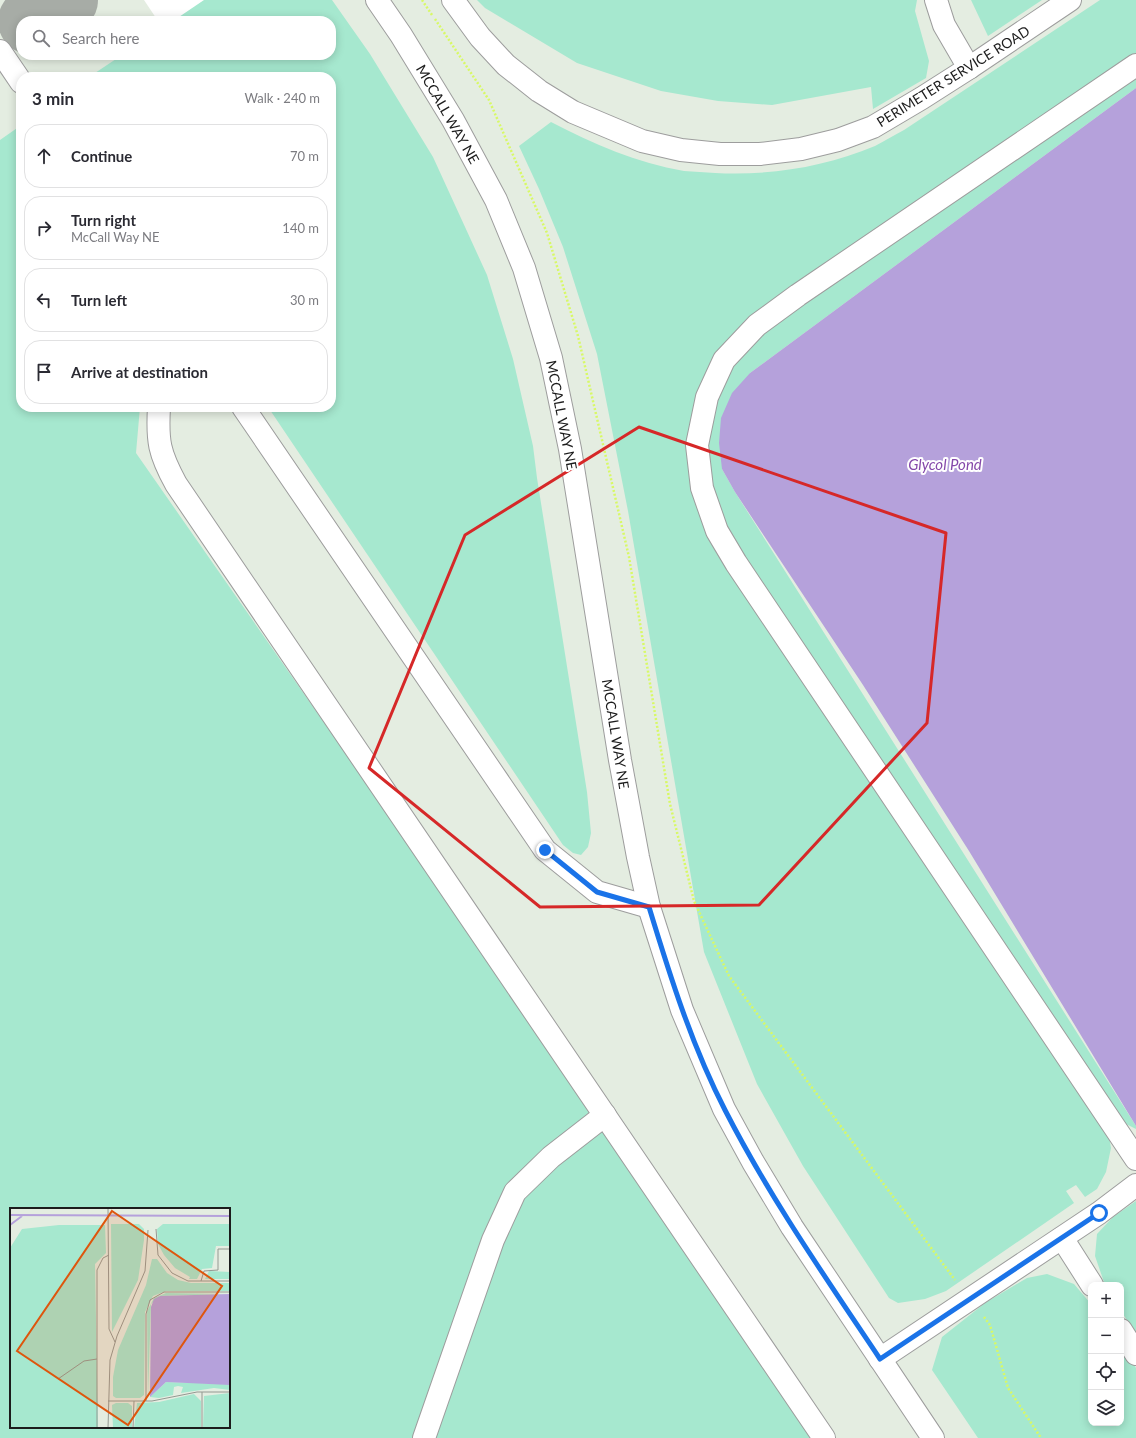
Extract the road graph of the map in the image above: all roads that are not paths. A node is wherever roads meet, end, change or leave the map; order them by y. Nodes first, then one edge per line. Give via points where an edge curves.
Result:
1 (377, 0) edge
2 (453, 0) edge
3 (936, 0) edge
4 (1070, 0) edge
5 (0, 52) edge
6 (1136, 65) edge
7 (969, 68) junction
8 (16, 75) edge
9 (159, 412) edge
10 (246, 412) edge
11 (649, 907) junction
12 (605, 1115) junction
13 (1136, 1159) edge
14 (1136, 1185) edge
15 (1062, 1238) junction
16 (1090, 1282) edge
17 (1124, 1335) edge
18 (1136, 1354) edge
19 (880, 1359) junction
20 (424, 1438) edge
21 (824, 1438) edge
22 (933, 1438) edge

1 - 11 street, MCCALL WAY NE via 402,35 453,120 496,200 524,268 551,358 570,449 621,767
2 - 7 street, PERIMETER SERVICE ROAD via 480,37 506,65 539,91 573,112 642,142 681,150 720,154 760,154 801,149 838,140 873,127
3 - 7 street via 944,24
4 - 7 street, PERIMETER SERVICE ROAD
5 - 8 street
6 - 13 street via 756,325 724,360 707,397 697,445 702,488 717,531 736,563
9 - 12 street via 160,447 166,466 176,484
10 - 11 street via 545,850 597,892
11 - 19 street, MCCALL WAY NE via 682,1010 724,1109 788,1220
12 - 20 street via 551,1157 515,1192 493,1240
12 - 21 street
14 - 15 street
15 - 16 street
15 - 19 street
17 - 18 street
19 - 22 street, MCCALL WAY NE

